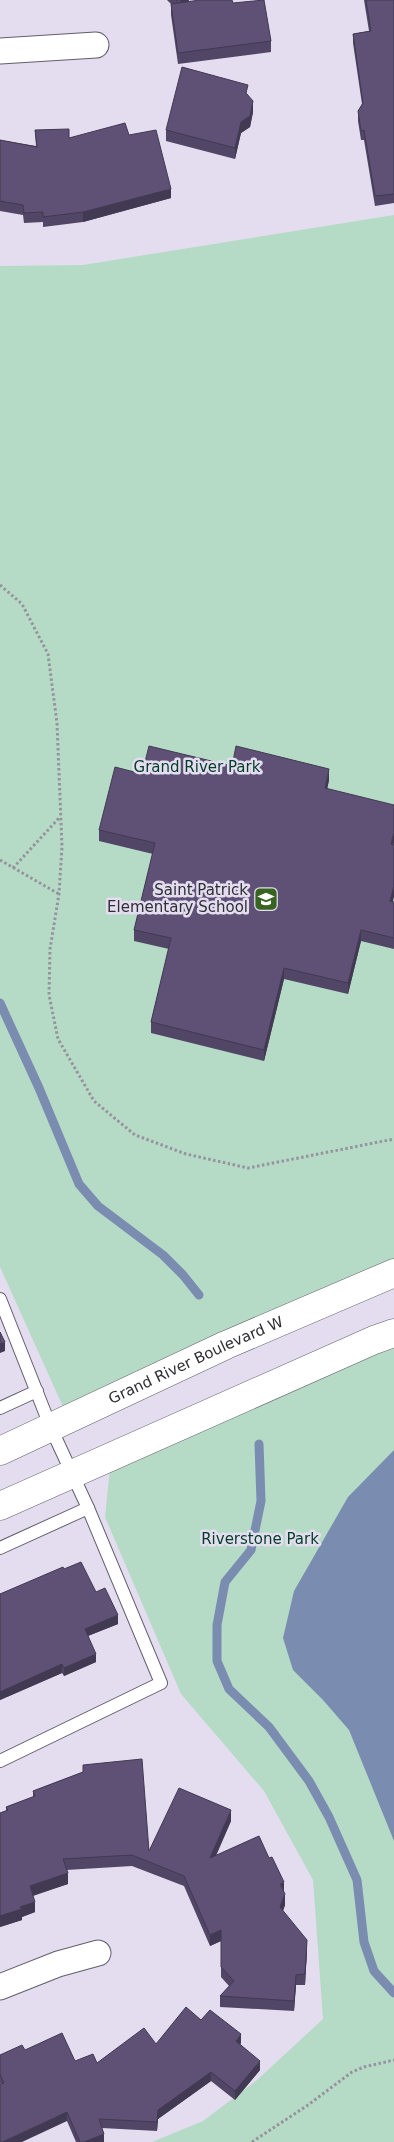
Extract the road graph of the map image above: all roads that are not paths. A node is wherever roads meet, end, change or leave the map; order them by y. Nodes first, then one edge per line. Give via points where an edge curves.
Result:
1 (96, 45) dead end
2 (0, 51) edge
3 (394, 1273) edge
4 (0, 1299) edge
5 (394, 1333) edge
6 (37, 1391) junction
7 (0, 1408) edge
8 (51, 1428) junction
9 (0, 1451) edge
10 (71, 1474) junction
11 (0, 1506) edge
12 (88, 1508) junction
13 (0, 1548) edge
14 (0, 1761) edge
15 (98, 1954) dead end
16 (0, 1987) edge

1 - 2 street
3 - 8 street, Grand River Boulevard W via 249,1335
4 - 6 lane
5 - 10 street
6 - 7 lane
6 - 8 lane
8 - 9 street, Grand River Boulevard W
8 - 10 lane
10 - 11 street
10 - 12 lane
12 - 13 lane
12 - 14 lane via 161,1683
15 - 16 street via 58,1964

